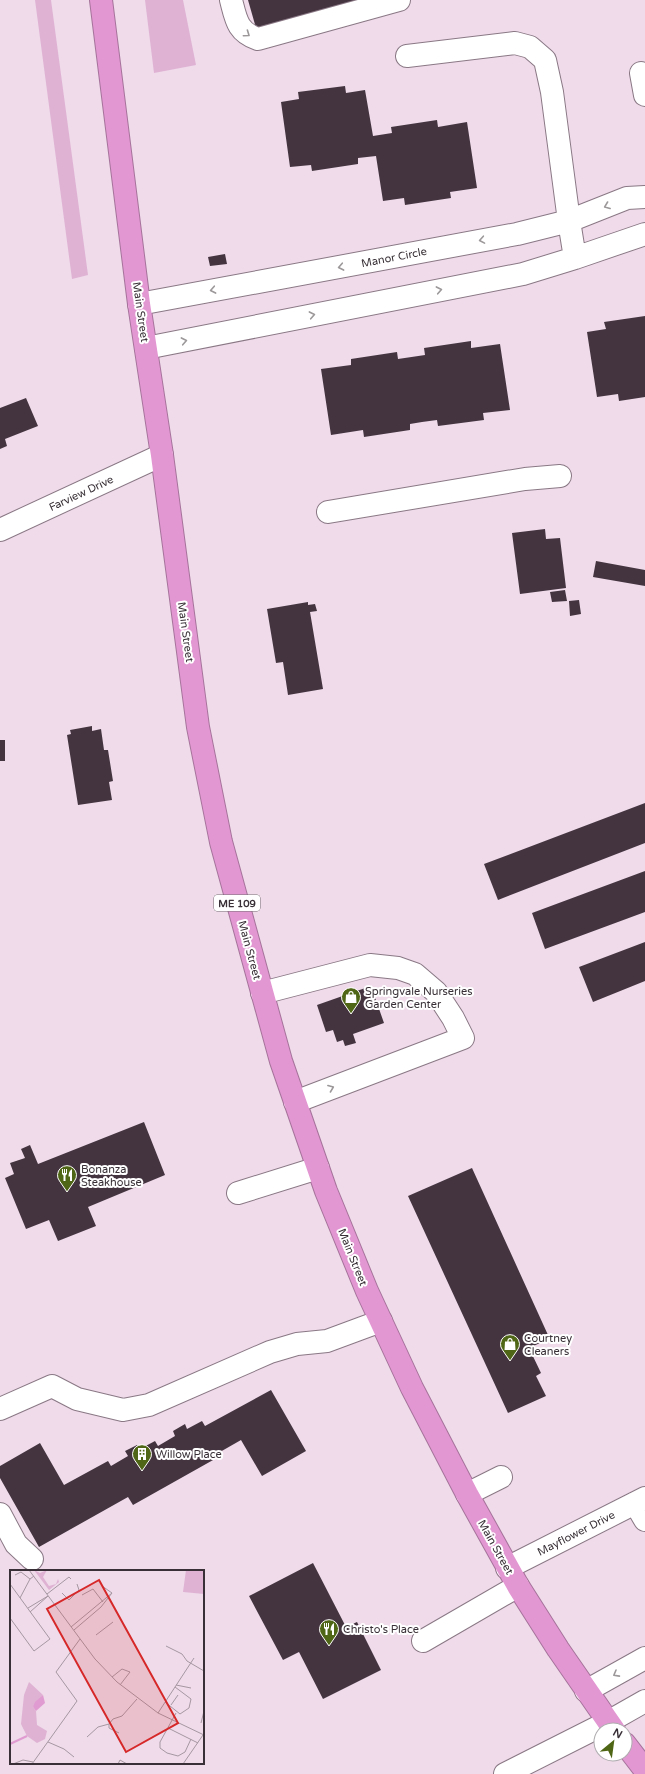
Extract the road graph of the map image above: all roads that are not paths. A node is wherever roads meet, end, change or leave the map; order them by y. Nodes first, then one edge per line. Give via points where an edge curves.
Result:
1 (101, 0) edge
2 (231, 0) edge
3 (399, 0) edge
4 (407, 56) dead end
5 (641, 73) dead end
6 (645, 95) edge
7 (645, 198) edge
8 (569, 221) junction
9 (645, 234) edge
10 (575, 258) junction
11 (139, 304) junction
12 (146, 348) junction
13 (162, 455) junction
14 (560, 476) dead end
15 (328, 512) dead end
16 (0, 530) edge
17 (262, 993) junction
18 (295, 1102) junction
19 (318, 1168) junction
20 (238, 1193) dead end
21 (381, 1321) junction
22 (0, 1409) edge
23 (501, 1477) dead end
24 (467, 1494) junction
25 (642, 1507) edge
26 (0, 1514) edge
27 (32, 1559) dead end
28 (513, 1577) junction
29 (423, 1641) dead end
30 (645, 1658) edge
31 (586, 1691) junction
32 (645, 1701) edge
33 (608, 1722) edge
34 (616, 1722) edge
35 (593, 1736) edge
36 (633, 1754) edge
37 (530, 1769) edge
38 (645, 1770) edge
39 (505, 1774) edge

1 - 11 highway, Main Street / ME 109
2 -> 3 street via 243,32 258,39
4 - 8 street via 516,43 530,47 545,60 552,92
5 - 6 street
7 -> 8 street, Manor Circle via 627,198
8 - 10 street
8 -> 11 street, Manor Circle via 517,234
9 - 10 street
12 -> 10 street via 523,274
11 - 12 highway, Main Street / ME 109
12 - 13 highway, Main Street / ME 109
13 - 16 street, Farview Drive
13 - 17 highway, Main Street / ME 109 via 198,727 221,842
14 - 15 street via 525,479
17 - 18 highway, Main Street / ME 109 via 280,1061
18 -> 17 street via 463,1038 436,992 415,974 398,968 370,965
18 - 19 highway, Main Street / ME 109
19 - 20 street
19 - 21 highway, Main Street / ME 109
21 - 22 street via 327,1341 297,1344 270,1352 149,1405 123,1410 77,1399 52,1386
21 - 24 highway, Main Street / ME 109 via 412,1388
23 - 24 street
24 - 28 highway, Main Street / ME 109
25 - 28 street, Mayflower Drive
26 - 27 street via 16,1544
28 - 29 street, Mayflower Drive
28 - 31 highway, Main Street / ME 109
30 -> 31 street
31 - 33 highway, Main Street / ME 109
32 - 34 street
35 - 37 street
36 - 38 highway
37 - 39 street

